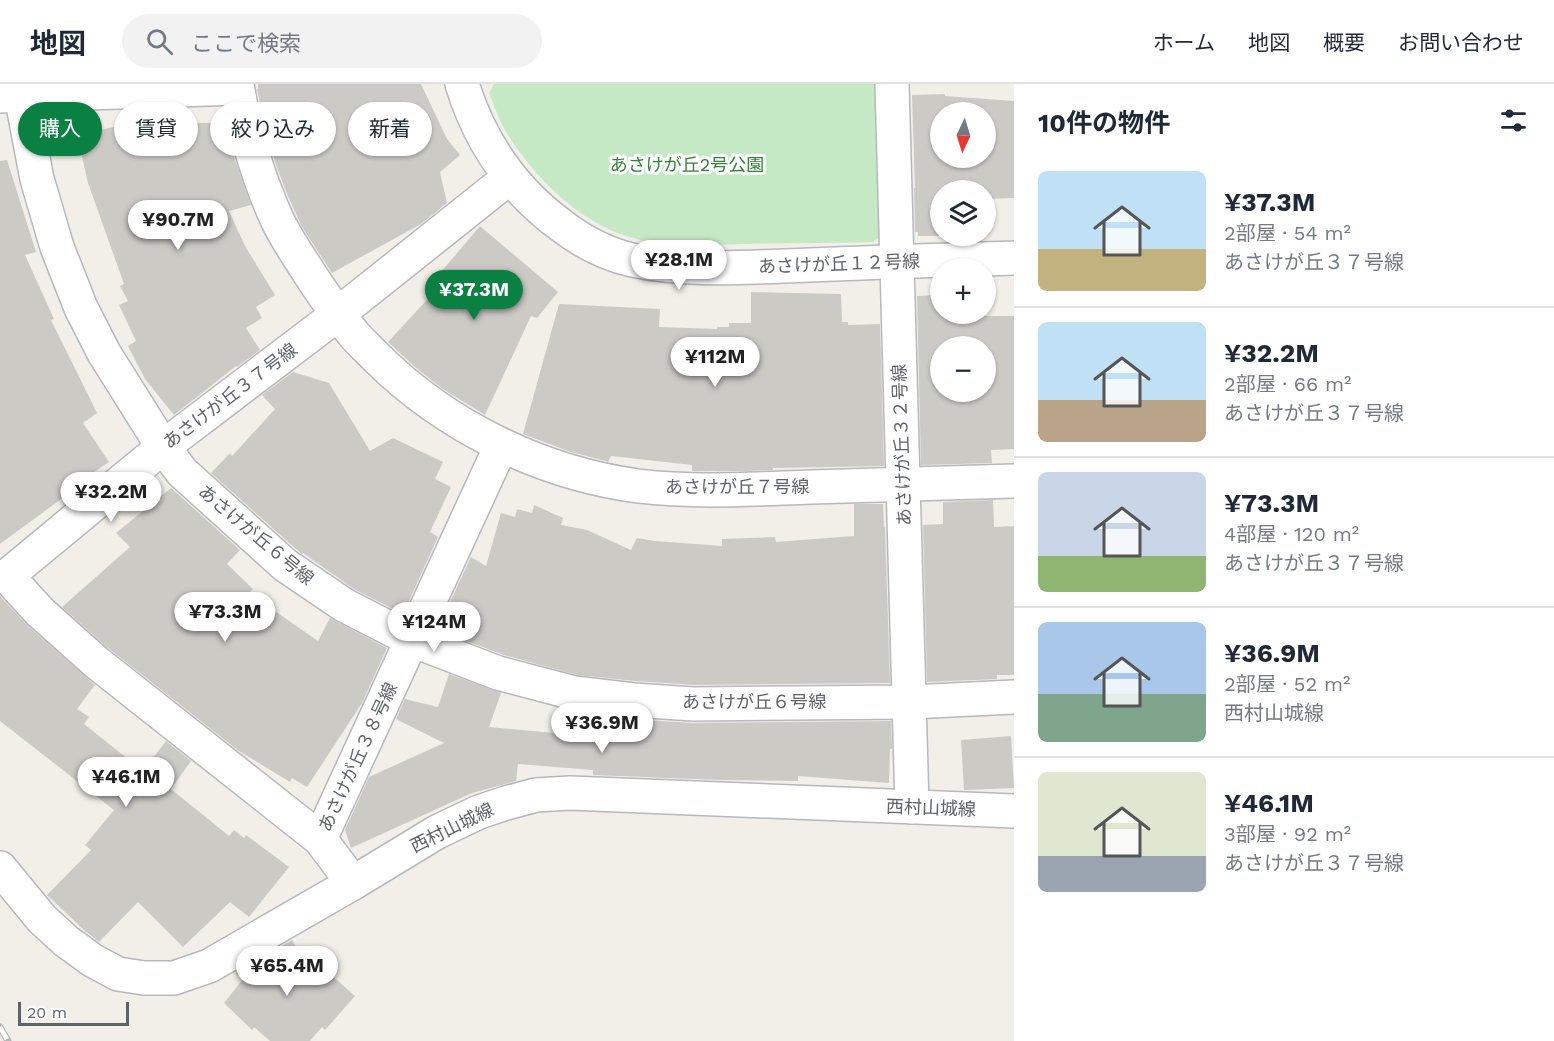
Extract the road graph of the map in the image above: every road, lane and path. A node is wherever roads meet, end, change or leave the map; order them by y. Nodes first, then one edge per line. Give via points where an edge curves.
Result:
1 (462, 84) edge
2 (892, 84) edge
3 (237, 86) edge
4 (10, 96) edge
5 (510, 177) junction
6 (1014, 258) edge
7 (896, 262) junction
8 (338, 314) junction
9 (501, 446) junction
10 (163, 447) junction
11 (1014, 481) edge
12 (904, 484) junction
13 (4, 573) edge
14 (412, 640) junction
15 (1014, 697) edge
16 (910, 702) junction
17 (912, 807) junction
18 (1014, 811) edge
19 (321, 839) junction
20 (0, 868) edge
21 (353, 883) junction

1 - 5 street, あさけが丘１２号線 via 473,117
2 - 7 street, あさけが丘３２号線
3 - 4 street
3 - 8 street, あさけが丘７号線 via 250,144 276,218
4 - 10 street, あさけが丘６号線 via 57,247 81,308 104,353
5 - 7 street, あさけが丘１２号線 via 530,200 581,240 630,260 710,267
5 - 8 street, あさけが丘３７号線
6 - 7 street, あさけが丘１２号線
7 - 12 street, あさけが丘３２号線
8 - 9 street, あさけが丘７号線 via 353,334 412,390
8 - 10 street, あさけが丘３７号線
9 - 12 street, あさけが丘７号線 via 581,475 664,489 719,491
9 - 14 street, あさけが丘３８号線
10 - 13 street, あさけが丘３７号線
10 - 14 street, あさけが丘６号線 via 182,472 285,565 344,605
11 - 12 street, あさけが丘７号線
12 - 16 street, あさけが丘３２号線
13 - 19 street, あさけが丘３７号線 via 96,662
14 - 16 street, あさけが丘６号線 via 498,673 584,694 693,704
14 - 19 street, あさけが丘３８号線
15 - 16 street, あさけが丘６号線
16 - 17 street, あさけが丘３２号線
17 - 18 street, 西村山城線
17 - 21 street, 西村山城線 via 570,793 536,795 506,802 447,827
19 - 21 street, あさけが丘３７号線
20 - 21 street, 西村山城線 via 42,919 66,941 118,974 144,978 174,978 209,966

